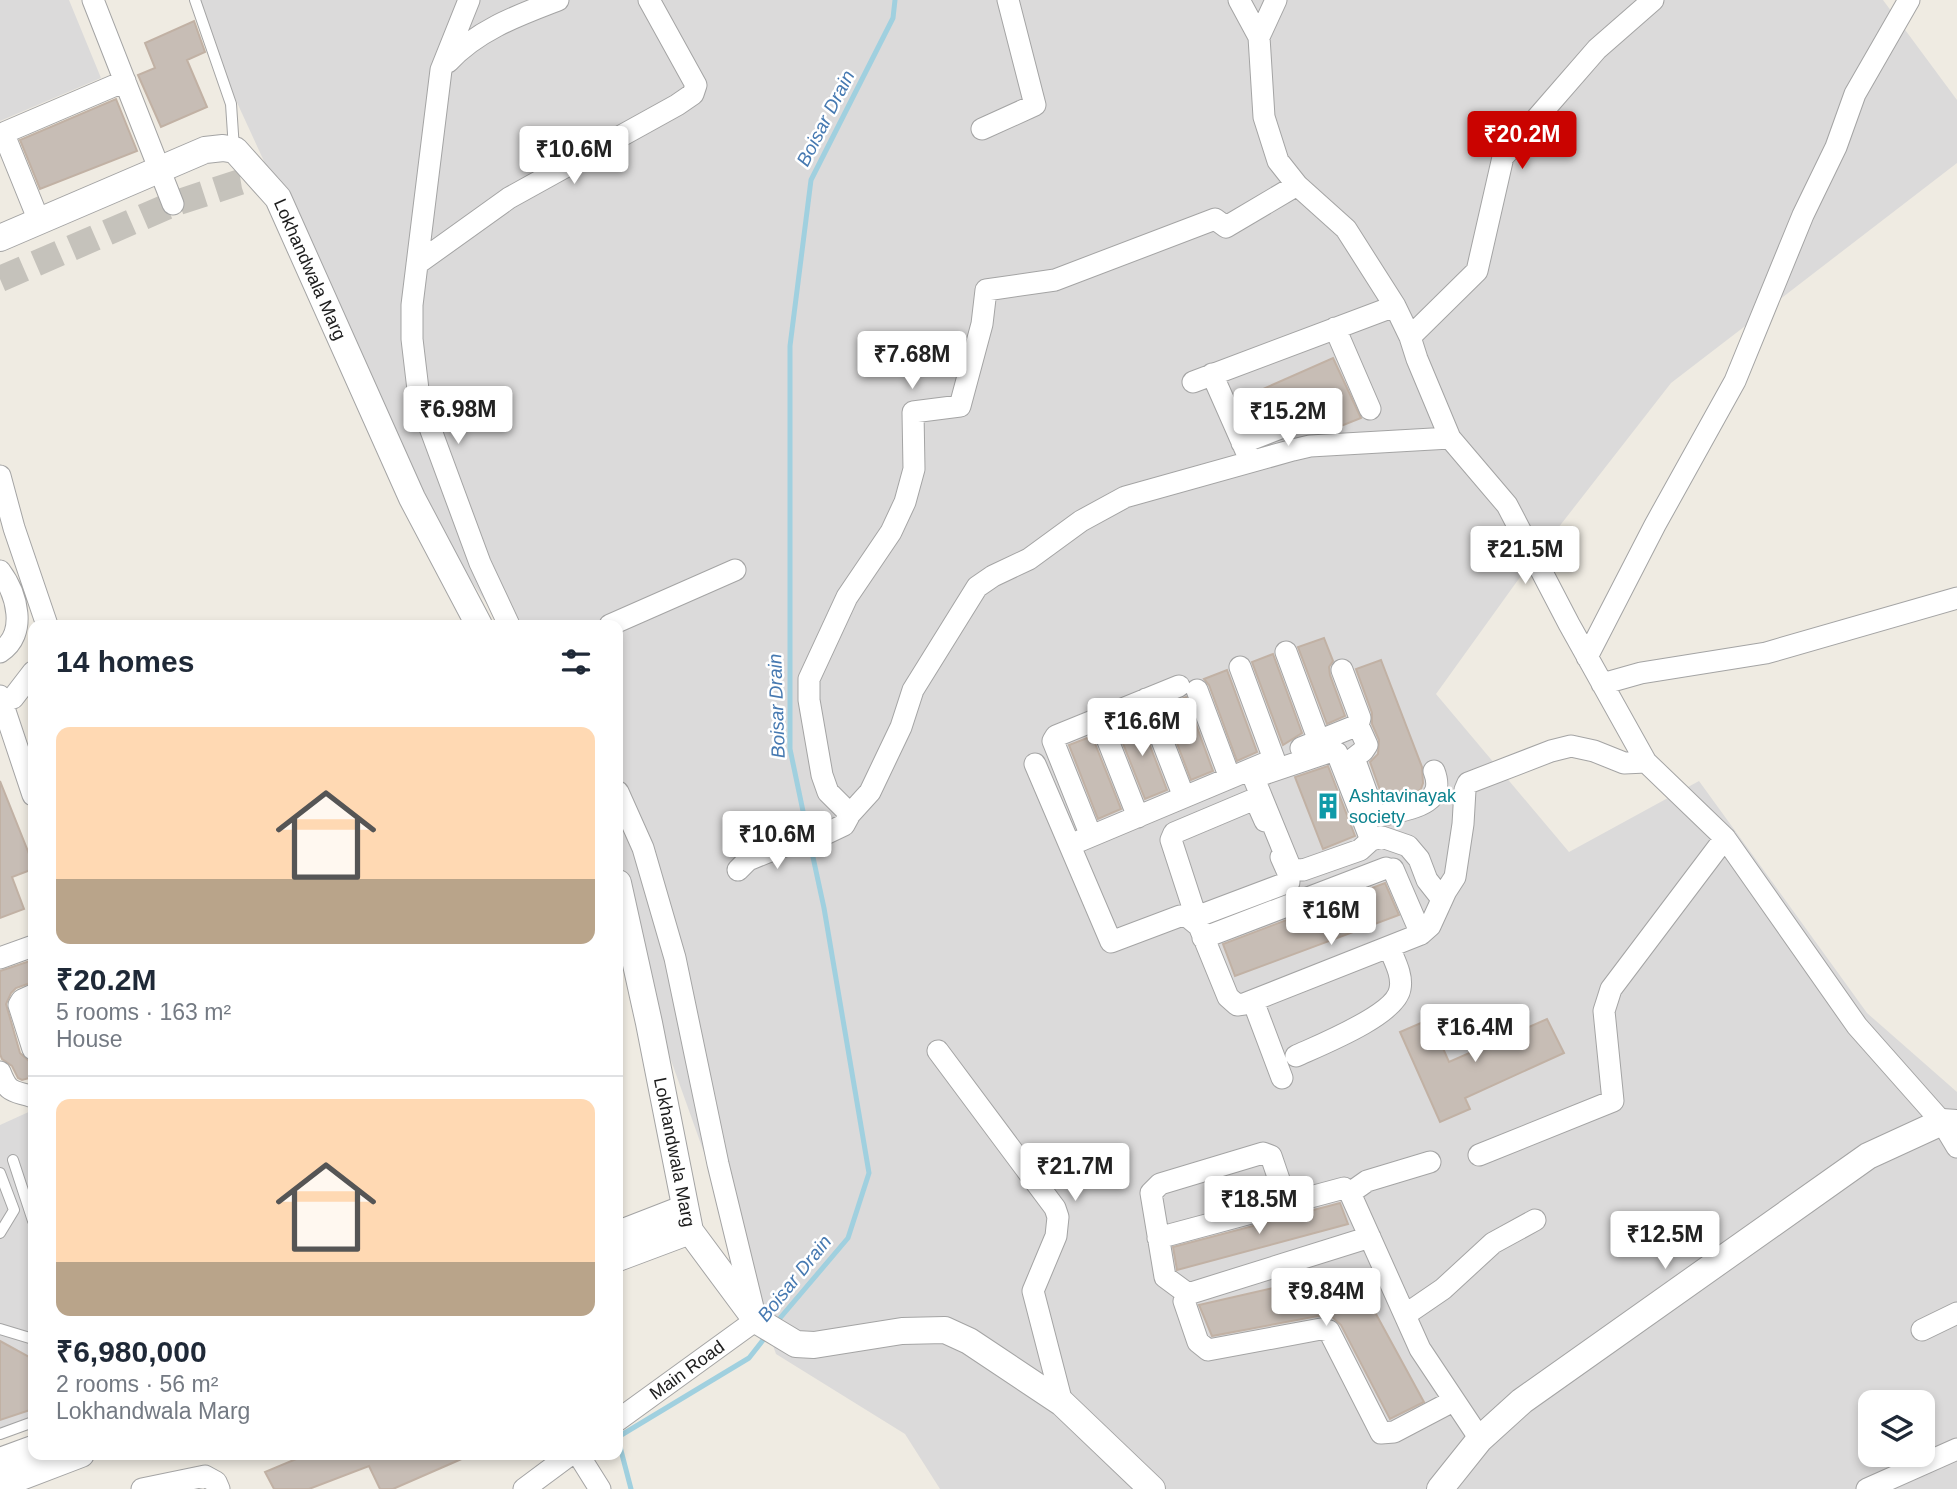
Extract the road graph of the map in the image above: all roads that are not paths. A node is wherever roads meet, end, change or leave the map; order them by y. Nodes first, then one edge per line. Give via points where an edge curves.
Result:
1 (93, 0) edge
2 (195, 0) edge
3 (469, 0) edge
4 (558, 0) edge
5 (649, 0) edge
6 (1008, 0) edge
7 (1239, 0) edge
8 (1276, 0) edge
9 (1653, 0) edge
10 (1909, 0) edge
11 (1259, 37) junction
12 (442, 70) junction
13 (125, 81) junction
14 (982, 129) dead end
15 (234, 150) junction
16 (160, 169) junction
17 (1297, 185) junction
18 (173, 204) dead end
19 (39, 221) junction
20 (0, 238) edge
21 (417, 264) junction
22 (1395, 306) junction
23 (1335, 328) junction
24 (1410, 337) junction
25 (1370, 409) dead end
26 (1319, 413) dead end
27 (1283, 427) junction
28 (1450, 438) junction
29 (1293, 450) junction
30 (1246, 451) junction
31 (0, 476) edge
32 (7, 530) edge
33 (734, 570) dead end
34 (0, 571) edge
35 (1957, 598) edge
36 (45, 620) edge
37 (476, 620) edge
38 (507, 620) edge
39 (621, 620) edge
40 (0, 652) edge
41 (1286, 652) dead end
42 (1587, 657) junction
43 (1240, 667) dead end
44 (1342, 670) dead end
45 (28, 679) edge
46 (1602, 684) junction
47 (1146, 699) junction
48 (1, 700) edge
49 (1099, 718) junction
50 (1358, 725) junction
51 (1318, 741) junction
52 (1274, 760) junction
53 (1646, 762) junction
54 (1035, 764) dead end
55 (1434, 771) dead end
56 (1230, 778) junction
57 (28, 779) edge
58 (1184, 797) junction
59 (623, 803) edge
60 (1379, 816) junction
61 (1138, 817) junction
62 (847, 819) junction
63 (1091, 836) junction
64 (1725, 838) junction
65 (1380, 839) junction
66 (1070, 845) junction
67 (738, 870) dead end
68 (1442, 899) junction
69 (623, 905) edge
70 (1200, 927) junction
71 (1421, 934) junction
72 (1389, 947) junction
73 (28, 948) edge
74 (0, 958) edge
75 (28, 997) edge
76 (1253, 1001) junction
77 (28, 1033) edge
78 (938, 1051) dead end
79 (1296, 1056) dead end
80 (0, 1072) edge
81 (1282, 1078) dead end
82 (28, 1096) edge
83 (1950, 1123) edge
84 (1957, 1147) edge
85 (1479, 1155) dead end
86 (13, 1160) dead end
87 (1430, 1162) dead end
88 (0, 1172) edge
89 (28, 1183) edge
90 (21, 1185) junction
91 (1350, 1193) junction
92 (1287, 1203) junction
93 (28, 1206) edge
94 (688, 1219) junction
95 (1535, 1220) dead end
96 (0, 1233) edge
97 (623, 1233) edge
98 (1370, 1237) junction
99 (1158, 1238) junction
100 (623, 1255) edge
101 (1188, 1294) junction
102 (1957, 1313) edge
103 (1405, 1315) junction
104 (765, 1327) junction
105 (0, 1329) edge
106 (1922, 1330) dead end
107 (28, 1337) edge
108 (1453, 1401) junction
109 (1062, 1403) junction
110 (623, 1417) edge
111 (28, 1424) edge
112 (0, 1434) edge
113 (1480, 1439) junction
114 (1957, 1449) edge
115 (28, 1451) edge
116 (65, 1460) edge
117 (563, 1460) edge
118 (582, 1460) edge
119 (0, 1461) edge
120 (0, 1485) edge
121 (142, 1489) edge
122 (219, 1489) edge
123 (524, 1489) edge
124 (600, 1489) edge
125 (1152, 1489) edge
126 (1440, 1489) edge
127 (1867, 1489) edge

1 - 13 street
2 - 15 lane via 231,104
3 - 12 street
4 - 12 street via 463,46
5 - 21 street via 696,85 693,94 509,198
6 - 14 street via 1035,105
7 - 11 street
8 - 11 street
9 - 24 street via 1597,49 1503,157 1477,271
10 - 42 street via 1856,94 1735,382
11 - 17 street via 1264,117 1278,161
12 - 21 street
13 - 16 street
13 - 19 street via 6,132
15 - 16 street via 205,150
15 - 37 street, Lokhandwala Marg via 278,198 412,498
16 - 18 street
16 - 19 street
17 - 22 street via 1346,229
17 - 62 street via 1226,227 1215,219 1055,280 986,290 982,324 960,406 913,412 914,469 905,502 891,532 847,597 810,679 809,701 822,775
19 - 20 street
21 - 38 street via 412,339 419,398 480,563
22 - 23 street
22 - 24 street
23 - 25 street
23 - 30 street via 1203,378
24 - 28 street
26 - 27 street
27 - 29 street
27 - 30 street
28 - 29 street
28 - 42 street via 1507,505
29 - 30 street
30 - 62 street via 1125,497 977,587 913,690 870,792
31 - 32 street
32 - 36 street
33 - 39 street
34 - 40 street via 8,582 18,623 16,635
35 - 46 street via 1766,653 1641,673
41 - 51 street
42 - 46 street
43 - 52 street
44 - 50 street via 1360,718
45 - 48 street via 13,698
46 - 53 street
47 - 49 street
47 - 56 street via 1188,688
47 - 58 street
48 - 57 street
49 - 61 street
49 - 63 street via 1053,741
50 - 51 street
50 - 60 street via 1367,745 1354,758 1374,814
51 - 52 street
52 - 56 street
53 - 64 street
53 - 68 street via 1624,763 1571,746 1468,783 1455,877
54 - 66 street
55 - 60 street via 1439,784 1429,802
56 - 58 street
58 - 61 street
59 - 104 street via 643,848 676,958 718,1164
60 - 65 street
61 - 63 street
62 - 67 street via 806,843 748,860
63 - 66 street
64 - 83 street via 1857,1026
64 - 85 street via 1611,989 1604,1011 1613,1101
65 - 65 street via 1303,870 1291,869 1255,781 1258,776 1337,753
65 - 68 street via 1408,846
66 - 70 street via 1111,942 1180,916
68 - 71 street via 1430,926
69 - 94 street, Lokhandwala Marg
70 - 70 street via 1171,841 1174,833 1250,801 1257,803 1289,882
70 - 71 street via 1389,869
70 - 76 street via 1228,997 1237,1005
71 - 72 street
72 - 76 street
72 - 79 street via 1399,972 1401,988 1396,1001 1379,1015
73 - 74 street
75 - 77 street via 19,1005
76 - 81 street
78 - 109 street via 1055,1208 1056,1236 1033,1291
80 - 82 street via 6,1087
83 - 84 street
83 - 113 street via 1868,1156 1522,1401
86 - 90 lane
87 - 91 street via 1367,1181
88 - 96 lane via 14,1210
89 - 90 lane
90 - 93 lane
91 - 92 street via 1343,1188
91 - 98 street
92 - 99 street
92 - 99 street via 1271,1156 1263,1153 1160,1184 1151,1193
94 - 97 street
94 - 100 street
94 - 104 street, Lokhandwala Marg
95 - 103 street via 1493,1243 1444,1289
98 - 101 street
98 - 103 street
99 - 101 street via 1165,1277
101 - 108 street via 1184,1301 1198,1342 1208,1350 1329,1331 1381,1433 1394,1432
102 - 106 street
103 - 108 street
104 - 109 street via 796,1344 814,1345 902,1331 945,1330
104 - 110 street, Main Road
105 - 107 lane
108 - 113 street
109 - 125 street
111 - 112 lane
113 - 126 street
114 - 127 street
115 - 119 street
116 - 120 street
117 - 123 street
118 - 124 street
121 - 122 street via 205,1476

